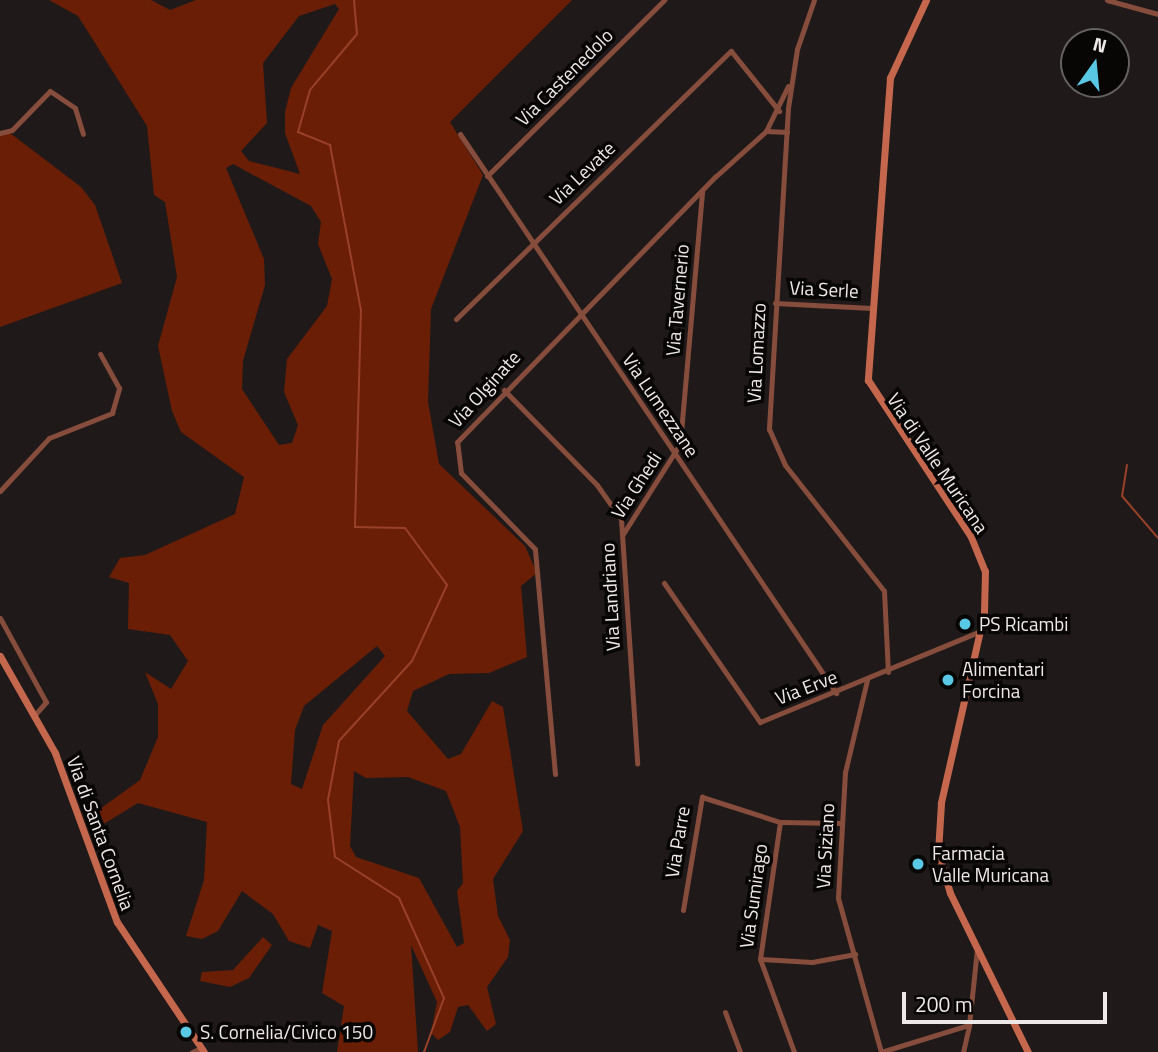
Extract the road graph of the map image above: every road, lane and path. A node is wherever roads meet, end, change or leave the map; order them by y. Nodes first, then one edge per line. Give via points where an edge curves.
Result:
1 (664, 0) edge
2 (814, 0) edge
3 (926, 0) edge
4 (1107, 0) edge
5 (1158, 14) edge
6 (792, 76) junction
7 (779, 111) junction
8 (766, 131) junction
9 (787, 132) junction
10 (0, 133) edge
11 (83, 134) dead end
12 (460, 134) dead end
13 (487, 176) junction
14 (702, 191) junction
15 (532, 242) junction
16 (775, 303) junction
17 (872, 308) junction
18 (580, 312) junction
19 (456, 319) dead end
20 (100, 354) dead end
21 (504, 390) junction
22 (675, 453) junction
23 (0, 491) edge
24 (623, 534) junction
25 (664, 583) dead end
26 (0, 618) edge
27 (981, 631) junction
28 (0, 656) edge
29 (888, 672) junction
30 (867, 680) junction
31 (836, 693) junction
32 (34, 716) junction
33 (637, 763) dead end
34 (555, 774) dead end
35 (780, 822) junction
36 (841, 824) junction
37 (683, 910) dead end
38 (977, 949) junction
39 (855, 954) junction
40 (760, 959) junction
41 (725, 1012) dead end
42 (969, 1025) junction
43 (203, 1050) edge
44 (192, 1052) edge
45 (740, 1052) edge
46 (794, 1052) edge
47 (881, 1052) edge
48 (963, 1052) edge
49 (1028, 1052) edge

1 - 13 street, Via Castenedolo
2 - 6 street, Via Lomazzo
3 - 17 street, Via di Valle Muricana via 891,69
4 - 5 street
6 - 7 street, Via Olginate
6 - 9 street, Via Lomazzo
7 - 8 street, Via Olginate
7 - 15 street, Via Levate via 731,51
8 - 9 street
8 - 14 street, Via Olginate
9 - 16 street, Via Lomazzo
10 - 11 street via 12,130 50,91 75,108
12 - 13 street, Via Lumezzane
13 - 15 street, Via Lumezzane
14 - 18 street, Via Olginate
14 - 22 street, Via Tavernerio
15 - 18 street, Via Lumezzane
15 - 19 street, Via Levate
16 - 17 street, Via Serle
16 - 29 street, Via Lomazzo via 771,436 793,476 884,591
17 - 27 street, Via di Valle Muricana via 870,389 975,544 986,589
18 - 21 street, Via Olginate
18 - 22 street, Via Lumezzane
20 - 23 street via 119,388 112,413 49,438
21 - 24 street, Via Landriano via 597,485
21 - 34 street, Via Olginate via 465,431 454,458 461,473 535,550
22 - 24 street, Via Ghedi
22 - 31 street, Via Lumezzane
24 - 33 street, Via Landriano
25 - 31 street, Via Erve via 760,722
26 - 32 street via 46,702
27 - 29 street, Via Erve
27 - 38 street, Via di Valle Muricana via 937,838 944,879
28 - 32 street, Via di Santa Cornelia
29 - 30 street, Via Erve
30 - 31 street, Via Erve
30 - 36 street, Via Siziano via 849,749
32 - 43 street, Via di Santa Cornelia via 68,785 117,922
35 - 36 street, Via Parre
35 - 37 street, Via Parre via 702,797
35 - 40 street, Via Sumirago
36 - 39 street, Via Siziano via 838,898
38 - 42 street
38 - 49 street, Via di Valle Muricana
39 - 40 street via 812,962
39 - 47 street, Via Siziano
40 - 46 street, Via Sumirago
41 - 45 street
42 - 47 street
42 - 48 street
43 - 44 street

